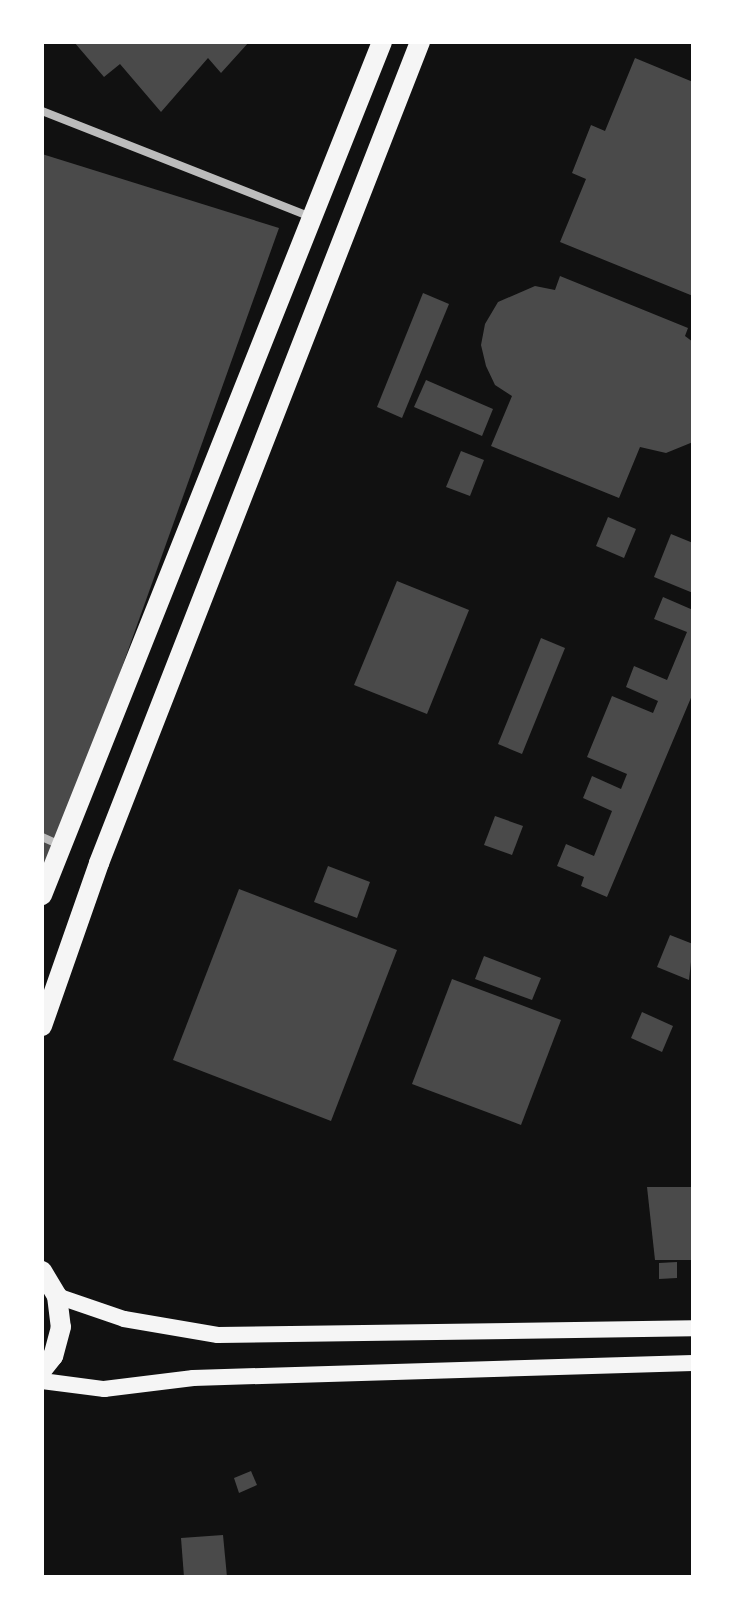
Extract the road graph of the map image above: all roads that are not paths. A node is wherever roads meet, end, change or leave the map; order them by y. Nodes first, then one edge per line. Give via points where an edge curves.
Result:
1 (382, 42) edge
2 (420, 42) edge
3 (42, 111) edge
4 (312, 217) junction
5 (52, 841) edge
6 (42, 895) edge
7 (42, 1026) edge
8 (42, 1271) edge
9 (57, 1296) junction
10 (693, 1328) edge
11 (693, 1363) edge
12 (42, 1370) edge
13 (42, 1381) edge

1 - 4 main road
2 - 7 main road via 99,863
3 - 4 street
4 - 5 main road
5 - 6 main road
8 - 9 main road
9 - 10 main road via 137,1323 218,1335
9 - 12 main road via 61,1327 53,1356
11 - 13 main road via 193,1378 104,1389

